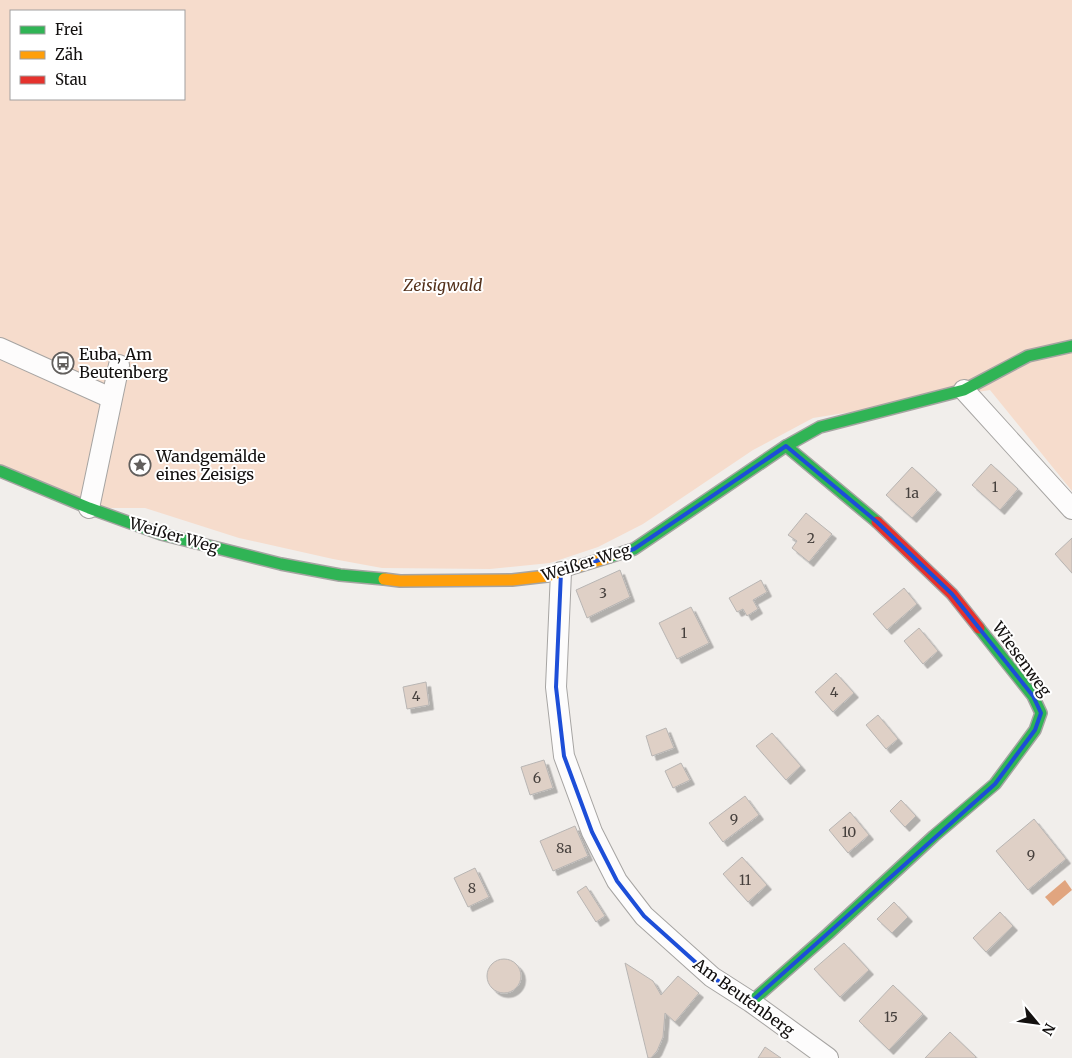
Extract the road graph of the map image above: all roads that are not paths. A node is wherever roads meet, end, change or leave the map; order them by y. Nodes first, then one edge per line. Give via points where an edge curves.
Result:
1 (1072, 346) edge
2 (0, 348) edge
3 (118, 365) dead end
4 (964, 390) junction
5 (111, 398) junction
6 (786, 446) junction
7 (0, 471) edge
8 (89, 508) junction
9 (1072, 509) edge
10 (561, 572) junction
11 (752, 1002) junction
12 (828, 1058) edge

1 - 4 street, Weißer Weg via 1028,356
2 - 5 street
3 - 5 street
4 - 6 street, Weißer Weg via 820,428
4 - 9 street
5 - 8 street
6 - 10 street, Weißer Weg via 634,549
6 - 11 street, Wiesenweg via 877,522 952,594 1033,696 1041,713 1035,730 996,784 934,836
7 - 8 street, Weißer Weg
8 - 10 street, Weißer Weg via 161,534 281,564 340,574 400,581 512,580
10 - 11 street, Am Beutenberg via 556,687 564,756 592,832 617,881 644,916 712,977
11 - 12 street, Am Beutenberg

